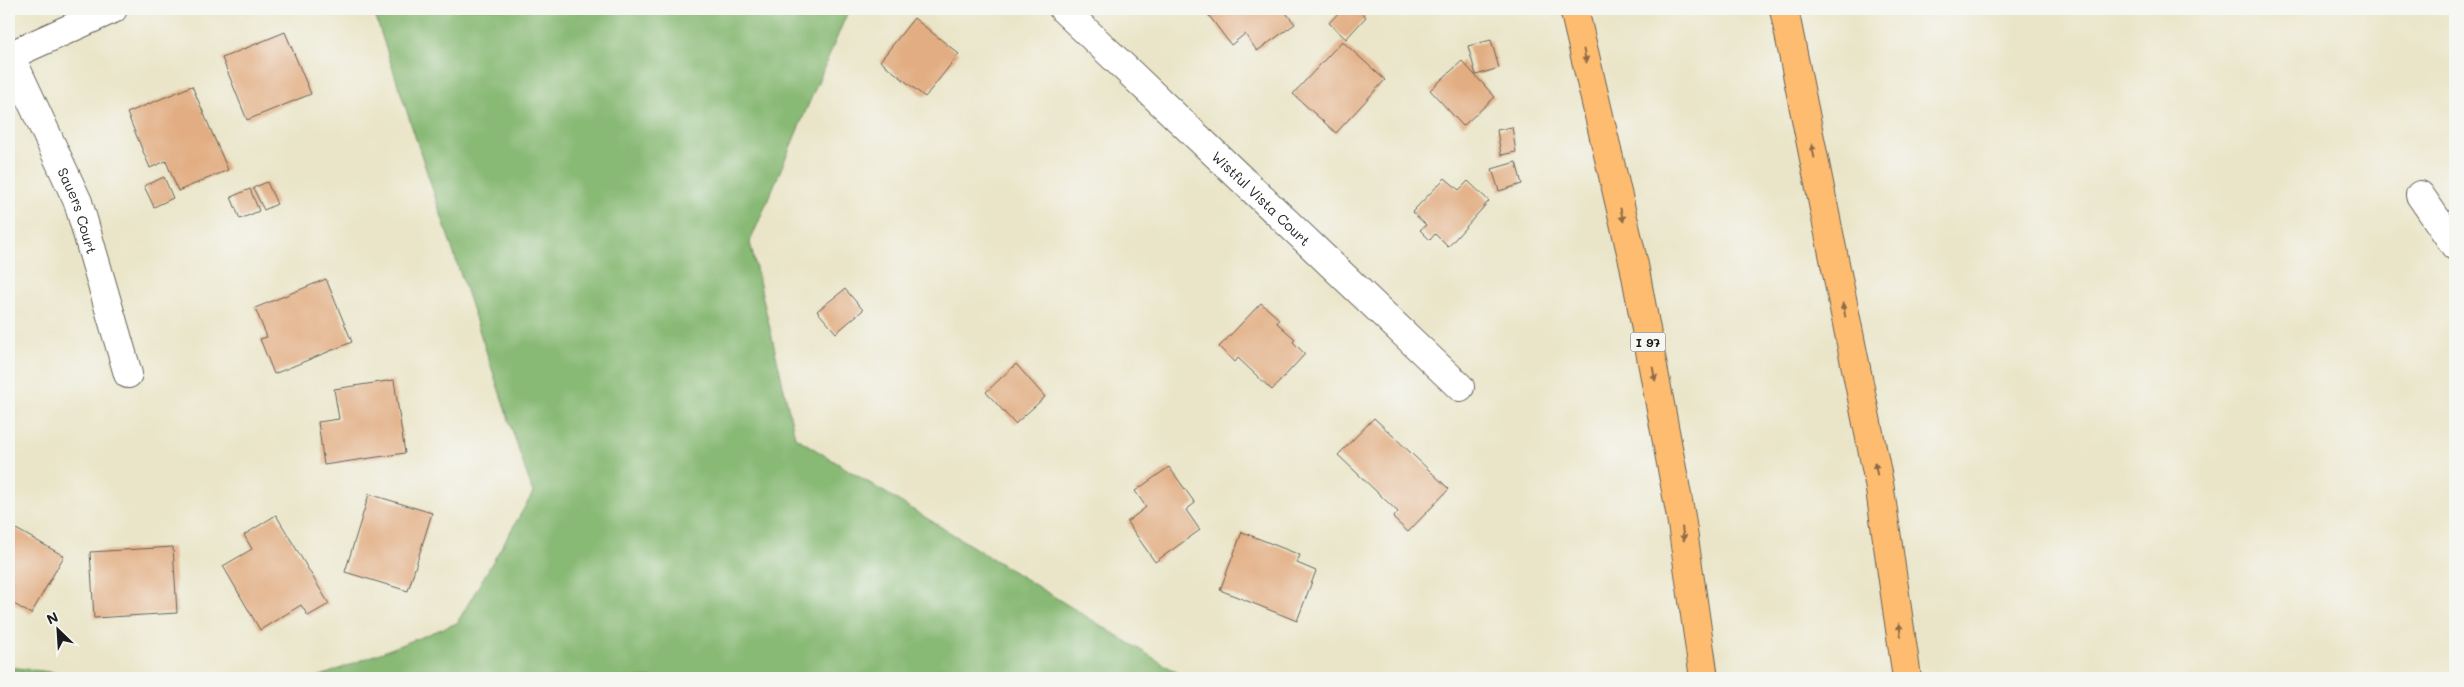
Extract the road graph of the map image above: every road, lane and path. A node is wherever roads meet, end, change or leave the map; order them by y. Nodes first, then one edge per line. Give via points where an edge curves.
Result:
1 (113, 9) edge
2 (1063, 9) edge
3 (1574, 9) edge
4 (1784, 9) edge
5 (9, 55) edge
6 (2420, 195) dead end
7 (2455, 246) edge
8 (128, 374) dead end
9 (1460, 387) dead end
10 (1704, 678) edge
11 (1907, 678) edge

1 - 5 street
2 - 9 street, Wistful Vista Court
3 -> 10 highway, I 97 via 1636,274 1681,517
11 -> 4 highway via 1878,483
5 - 8 street, Sauers Court via 78,202
6 - 7 street

